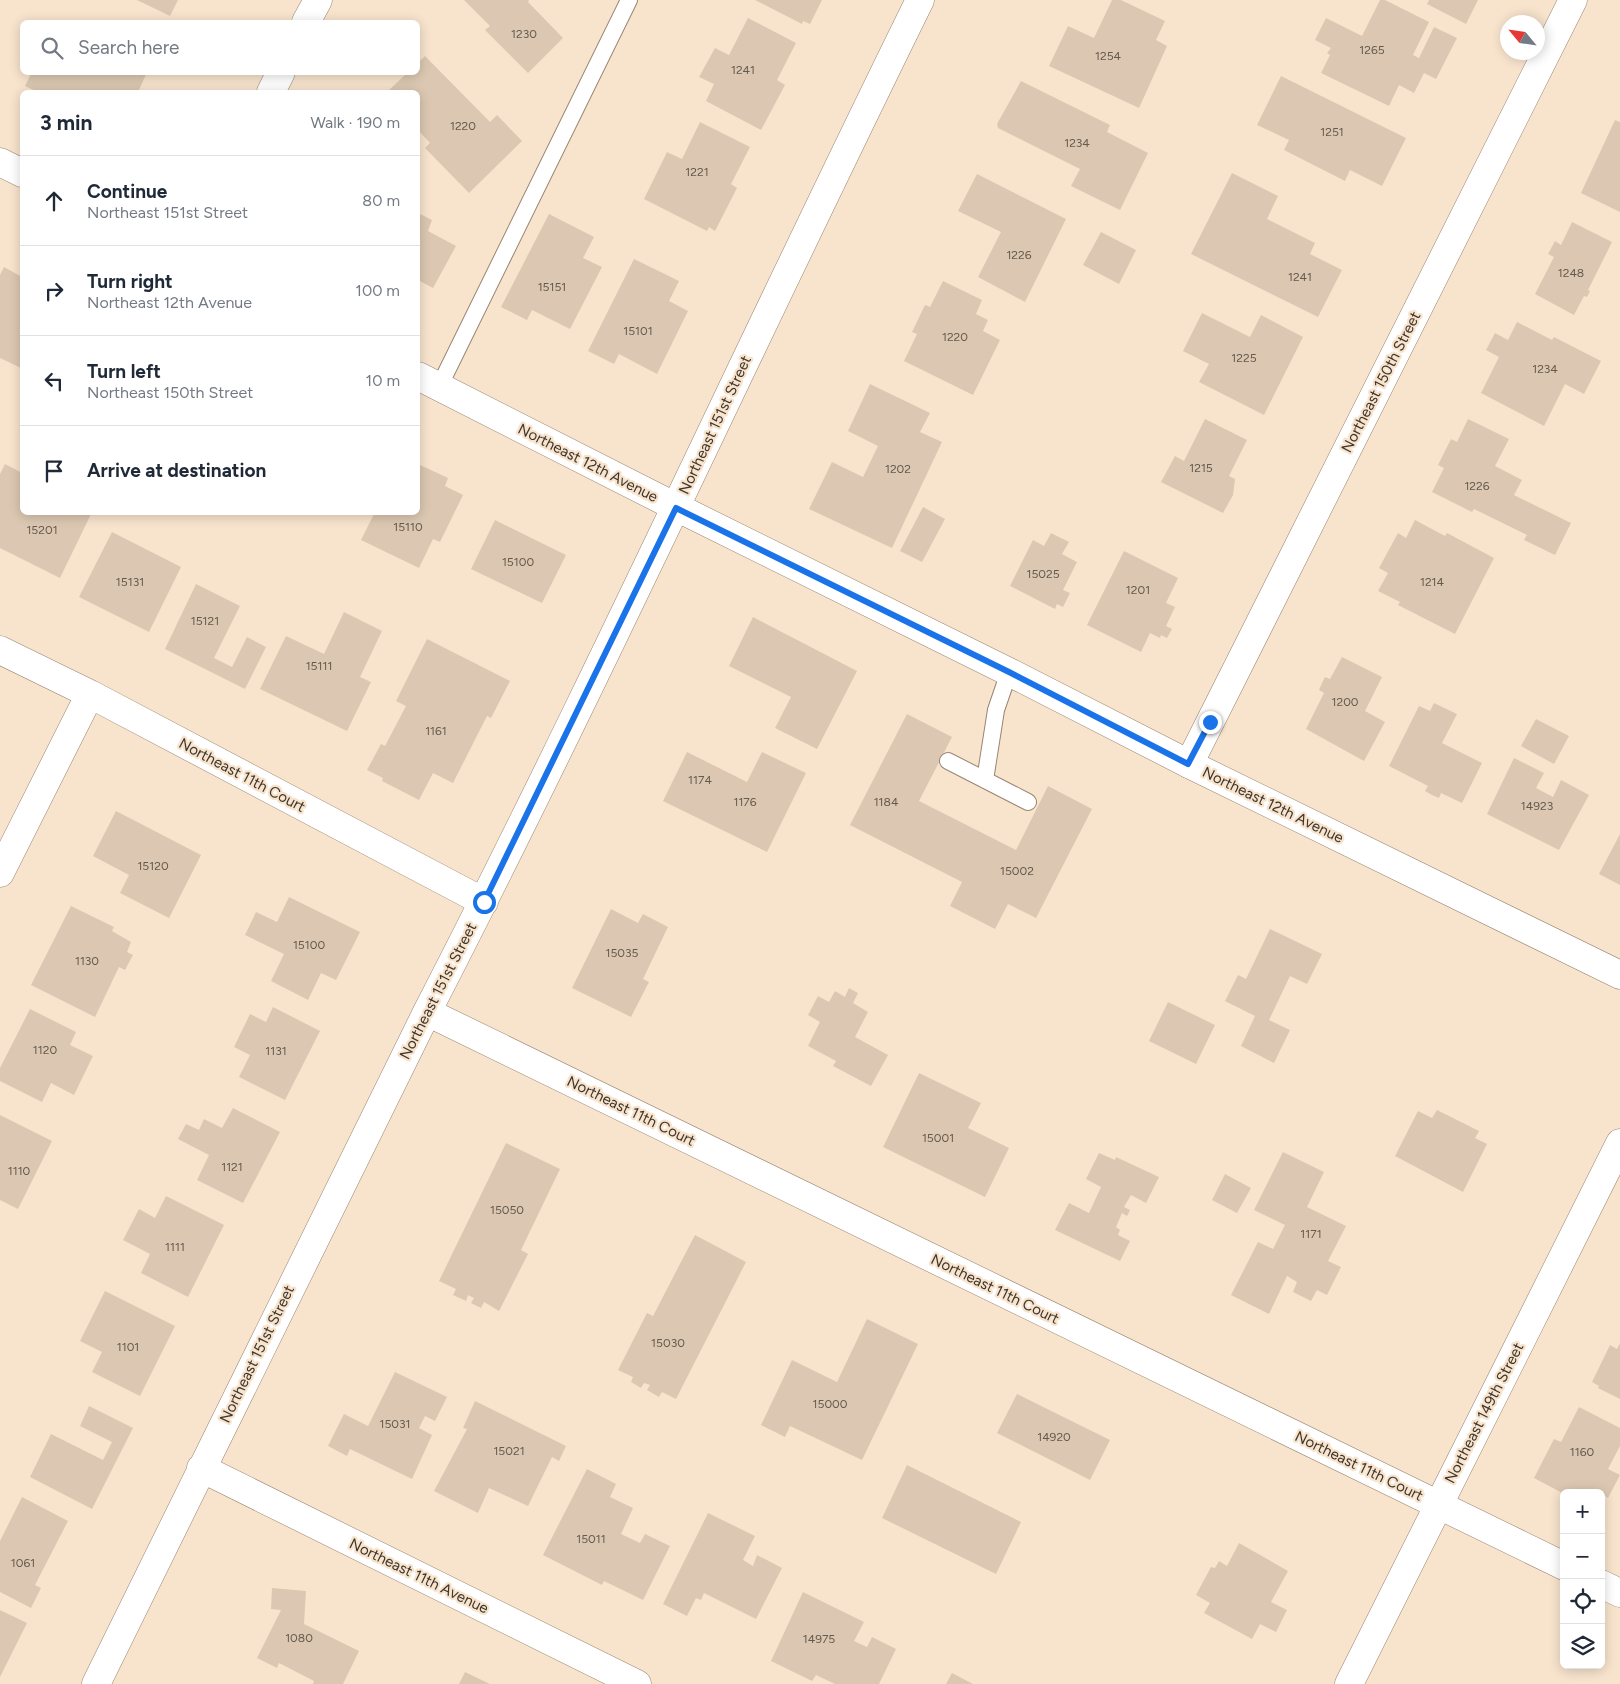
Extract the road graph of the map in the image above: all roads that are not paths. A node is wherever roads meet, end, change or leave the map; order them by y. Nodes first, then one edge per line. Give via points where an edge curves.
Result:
1 (318, 0) edge
2 (629, 0) edge
3 (920, 0) edge
4 (1574, 0) edge
5 (307, 20) edge
6 (280, 75) edge
7 (272, 90) edge
8 (0, 162) edge
9 (20, 172) edge
10 (428, 381) edge
11 (676, 508) junction
12 (0, 650) edge
13 (1009, 672) junction
14 (90, 694) junction
15 (948, 761) dead end
16 (1188, 764) junction
17 (985, 780) junction
18 (1028, 802) dead end
19 (0, 873) edge
20 (484, 902) junction
21 (1620, 975) edge
22 (427, 1012) junction
23 (1620, 1143) edge
24 (201, 1468) junction
25 (1438, 1505) junction
26 (1560, 1564) edge
27 (1605, 1586) edge
28 (1620, 1593) edge
29 (96, 1684) edge
30 (637, 1684) edge
31 (1349, 1684) edge

1 - 5 street
2 - 10 lane
3 - 11 street, Northeast 151st Street
4 - 16 street, Northeast 150th Street
6 - 7 street
8 - 9 street
10 - 11 street, Northeast 12th Avenue
11 - 13 street, Northeast 12th Avenue
11 - 20 street, Northeast 151st Street
12 - 14 street, Northeast 11th Court
13 - 16 street, Northeast 12th Avenue
13 - 17 lane via 996,710
14 - 19 street
14 - 20 street, Northeast 11th Court
15 - 17 lane
16 - 21 street, Northeast 12th Avenue
17 - 18 lane
20 - 22 street, Northeast 151st Street
22 - 24 street, Northeast 151st Street
22 - 25 street, Northeast 11th Court
23 - 25 street, Northeast 149th Street
24 - 29 street, Northeast 151st Street
24 - 30 street, Northeast 11th Avenue
25 - 26 street, Northeast 11th Court
25 - 31 street, Northeast 149th Street
27 - 28 street

